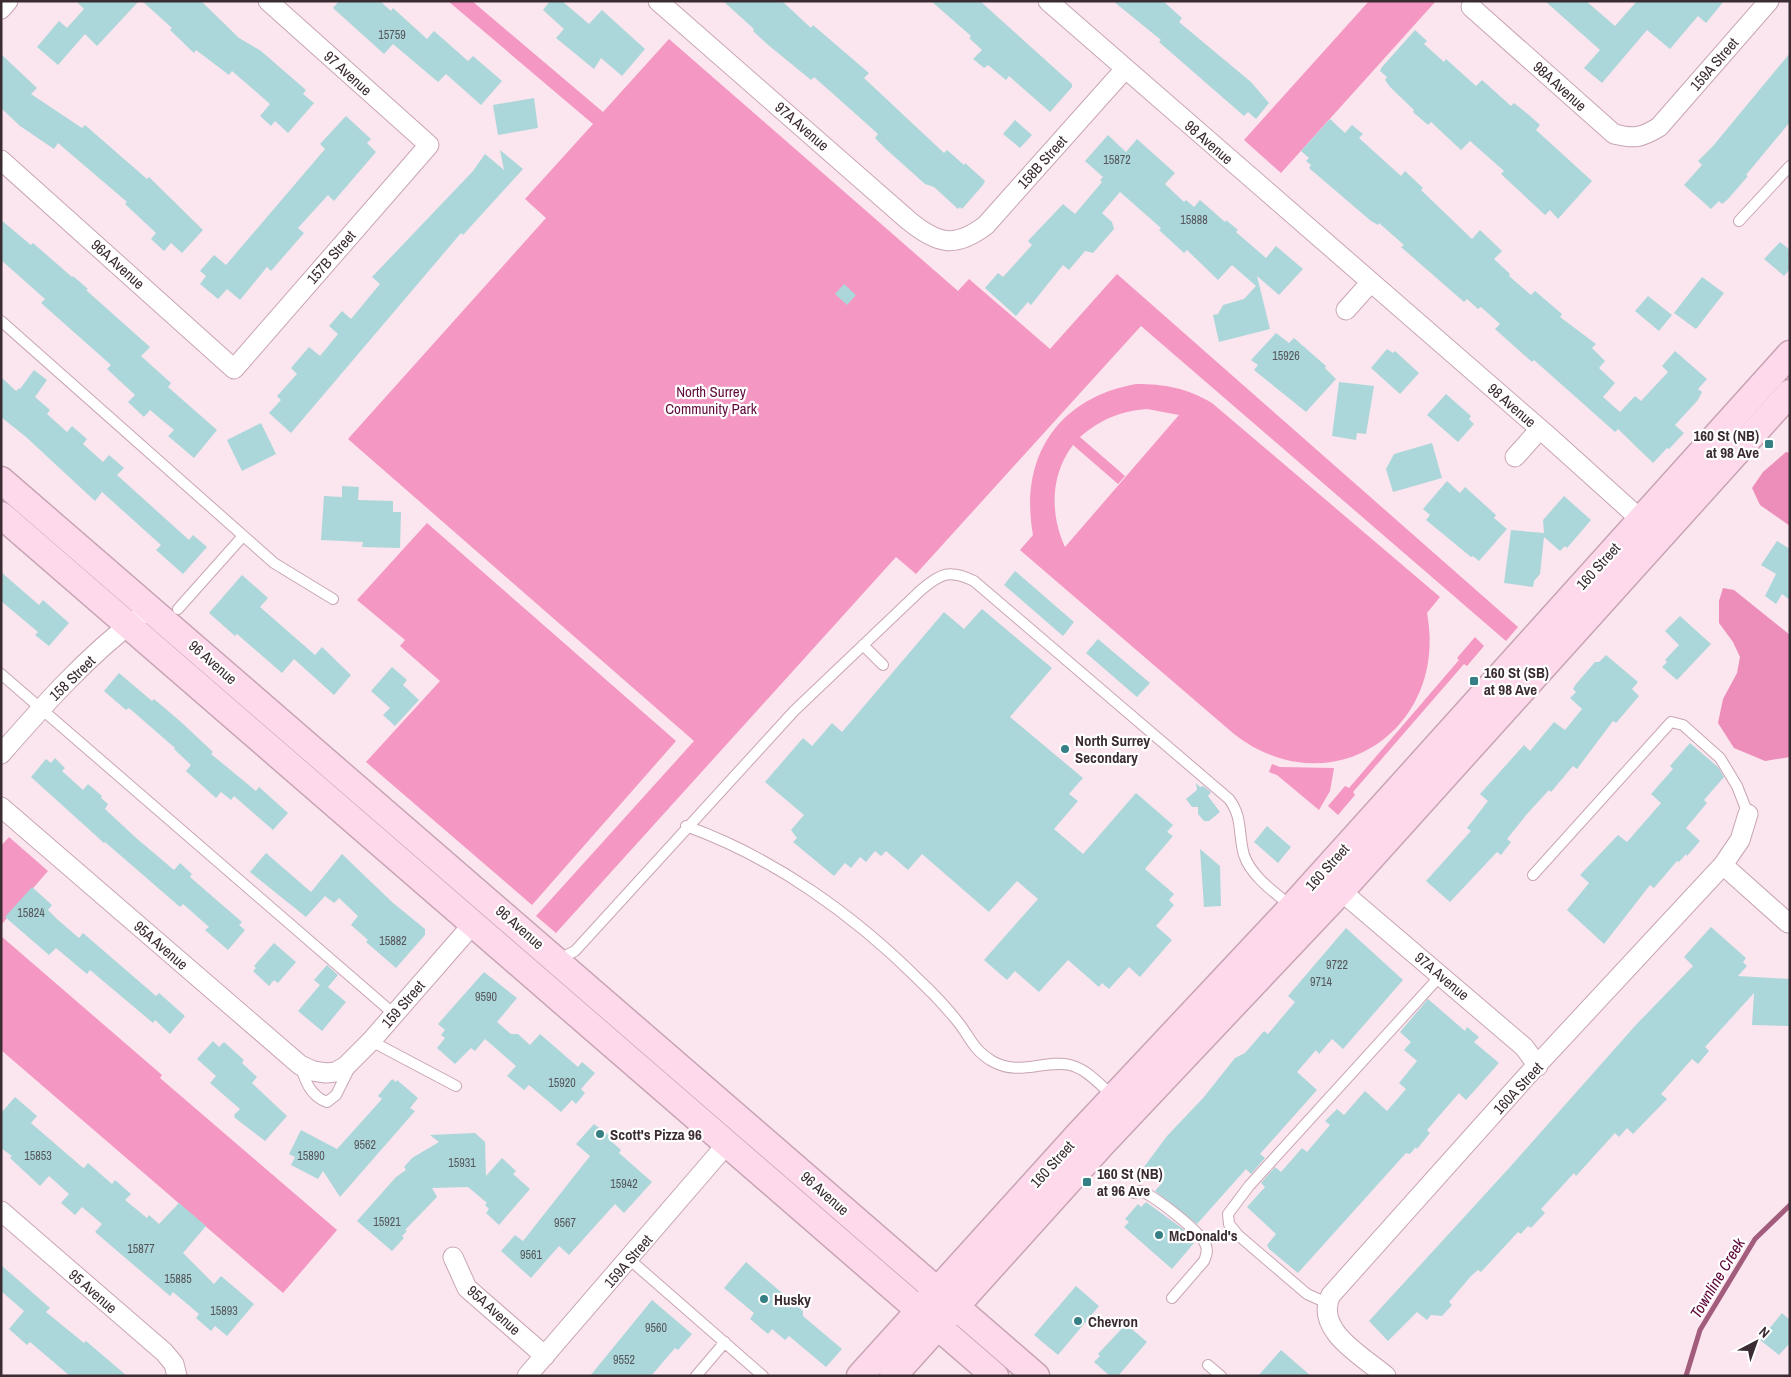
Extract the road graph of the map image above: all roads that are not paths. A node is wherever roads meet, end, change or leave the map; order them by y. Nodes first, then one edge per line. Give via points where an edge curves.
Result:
1 (8, 1) edge
2 (268, 1) edge
3 (658, 1) edge
4 (1048, 1) edge
5 (1769, 1) edge
6 (1470, 7) dead end
7 (1, 9) edge
8 (1125, 69) junction
9 (1659, 127) joint
10 (429, 145) joint
11 (1, 160) edge
12 (1790, 166) edge
13 (1739, 221) dead end
14 (950, 241) joint
15 (1371, 282) junction
16 (1346, 310) dead end
17 (1, 321) edge
18 (1790, 354) edge
19 (234, 369) joint
20 (1790, 393) edge
21 (1540, 429) junction
22 (1516, 457) dead end
23 (1, 480) edge
24 (1, 515) edge
25 (1640, 519) junction
26 (243, 536) junction
27 (1660, 537) junction
28 (332, 599) dead end
29 (150, 609) junction
30 (178, 609) dead end
31 (129, 625) junction
32 (863, 645) junction
33 (883, 664) dead end
34 (1, 674) edge
35 (40, 708) junction
36 (1, 754) edge
37 (1, 807) edge
38 (1748, 814) joint
39 (686, 826) junction
40 (1723, 864) junction
41 (1533, 875) dead end
42 (1341, 891) junction
43 (1292, 907) junction
44 (1788, 923) dead end
45 (473, 924) junction
46 (496, 944) junction
47 (545, 961) junction
48 (1441, 975) junction
49 (394, 1014) junction
50 (371, 1041) junction
51 (354, 1058) junction
52 (300, 1065) junction
53 (1538, 1066) junction
54 (326, 1073) joint
55 (456, 1086) dead end
56 (1114, 1096) junction
57 (726, 1144) junction
58 (1134, 1193) dead end
59 (1, 1211) edge
60 (453, 1257) dead end
61 (629, 1259) junction
62 (946, 1297) junction
63 (1172, 1298) dead end
64 (1328, 1310) junction
65 (928, 1318) junction
66 (725, 1342) junction
67 (545, 1356) junction
68 (1208, 1365) dead end
69 (177, 1376) edge
70 (528, 1376) edge
71 (696, 1376) edge
72 (763, 1376) edge
73 (860, 1376) edge
74 (893, 1376) edge
75 (995, 1376) edge
76 (1036, 1376) edge
77 (1221, 1376) edge
78 (1386, 1376) edge

1 - 7 street
2 - 10 street, 97 Avenue
3 - 14 street, 97A Avenue via 914,225 934,239
4 - 8 street, 98 Avenue
5 - 9 street, 159A Street
6 - 9 street, 98A Avenue via 1614,134 1628,138 1644,136
8 - 14 street, 158B Street via 986,225 967,238
8 - 15 street, 98 Avenue
10 - 19 street, 157B Street
11 - 19 street, 96A Avenue
12 - 13 lane
15 - 16 street
15 - 21 street, 98 Avenue
17 - 26 lane
18 - 25 main road, 160 Street
20 - 27 main road, 160 Street
21 - 22 street, 98 Avenue
21 - 25 street, 98 Avenue
23 - 29 main road, 96 Avenue
24 - 31 main road, 96 Avenue
25 - 27 street, 98 Avenue
25 - 43 main road, 160 Street
26 - 28 lane via 274,563
26 - 30 lane
27 - 42 main road, 160 Street
29 - 31 street, 158 Street
29 - 47 main road, 96 Avenue
31 - 35 street, 158 Street
31 - 45 main road, 96 Avenue
32 - 33 lane
32 - 39 lane via 794,711
32 - 43 lane via 934,580 949,573 961,574 974,581 1229,799 1237,809 1243,850 1251,870
34 - 35 lane
35 - 36 street, 158 Street
35 - 49 lane
37 - 52 street, 95A Avenue
38 - 40 street, 160A Street via 1740,840
38 - 41 lane via 1737,786 1720,758 1683,725 1671,722
39 - 47 lane via 574,951
39 - 56 lane via 727,842 763,862 846,917 919,979 991,1061 1012,1068 1069,1065 1088,1074
40 - 44 street
40 - 53 street, 160A Street
42 - 48 street, 97A Avenue
42 - 62 main road, 160 Street via 1096,1150
43 - 56 main road, 160 Street
45 - 46 main road, 96 Avenue
45 - 49 street, 159 Street
46 - 47 lane
46 - 57 main road, 96 Avenue
47 - 62 main road, 96 Avenue
48 - 53 street, 97A Avenue via 1524,1047
48 - 64 lane via 1228,1214 1229,1224 1238,1235
49 - 50 street, 159 Street
50 - 51 street, 159 Street
50 - 55 lane
51 - 52 lane via 336,1095 327,1102 309,1088
51 - 54 street, 159 Street via 336,1072
52 - 54 street, 95A Avenue
53 - 64 street, 160A Street via 1338,1286
56 - 62 main road, 160 Street
57 - 61 street, 159A Street
57 - 65 main road, 96 Avenue
58 - 63 lane via 1141,1191 1152,1196 1199,1236 1206,1246 1204,1261
59 - 69 street, 95 Avenue via 164,1352 174,1364
60 - 67 street, 95A Avenue via 468,1288
61 - 66 lane
61 - 67 street, 159A Street
62 - 65 main road, 160 Street
62 - 76 main road, 96 Avenue
64 - 78 street via 1340,1337
65 - 73 main road, 160 Street
65 - 74 main road, 160 Street
65 - 75 main road, 96 Avenue
66 - 71 lane
66 - 72 lane
67 - 70 street, 159A Street
68 - 77 lane

